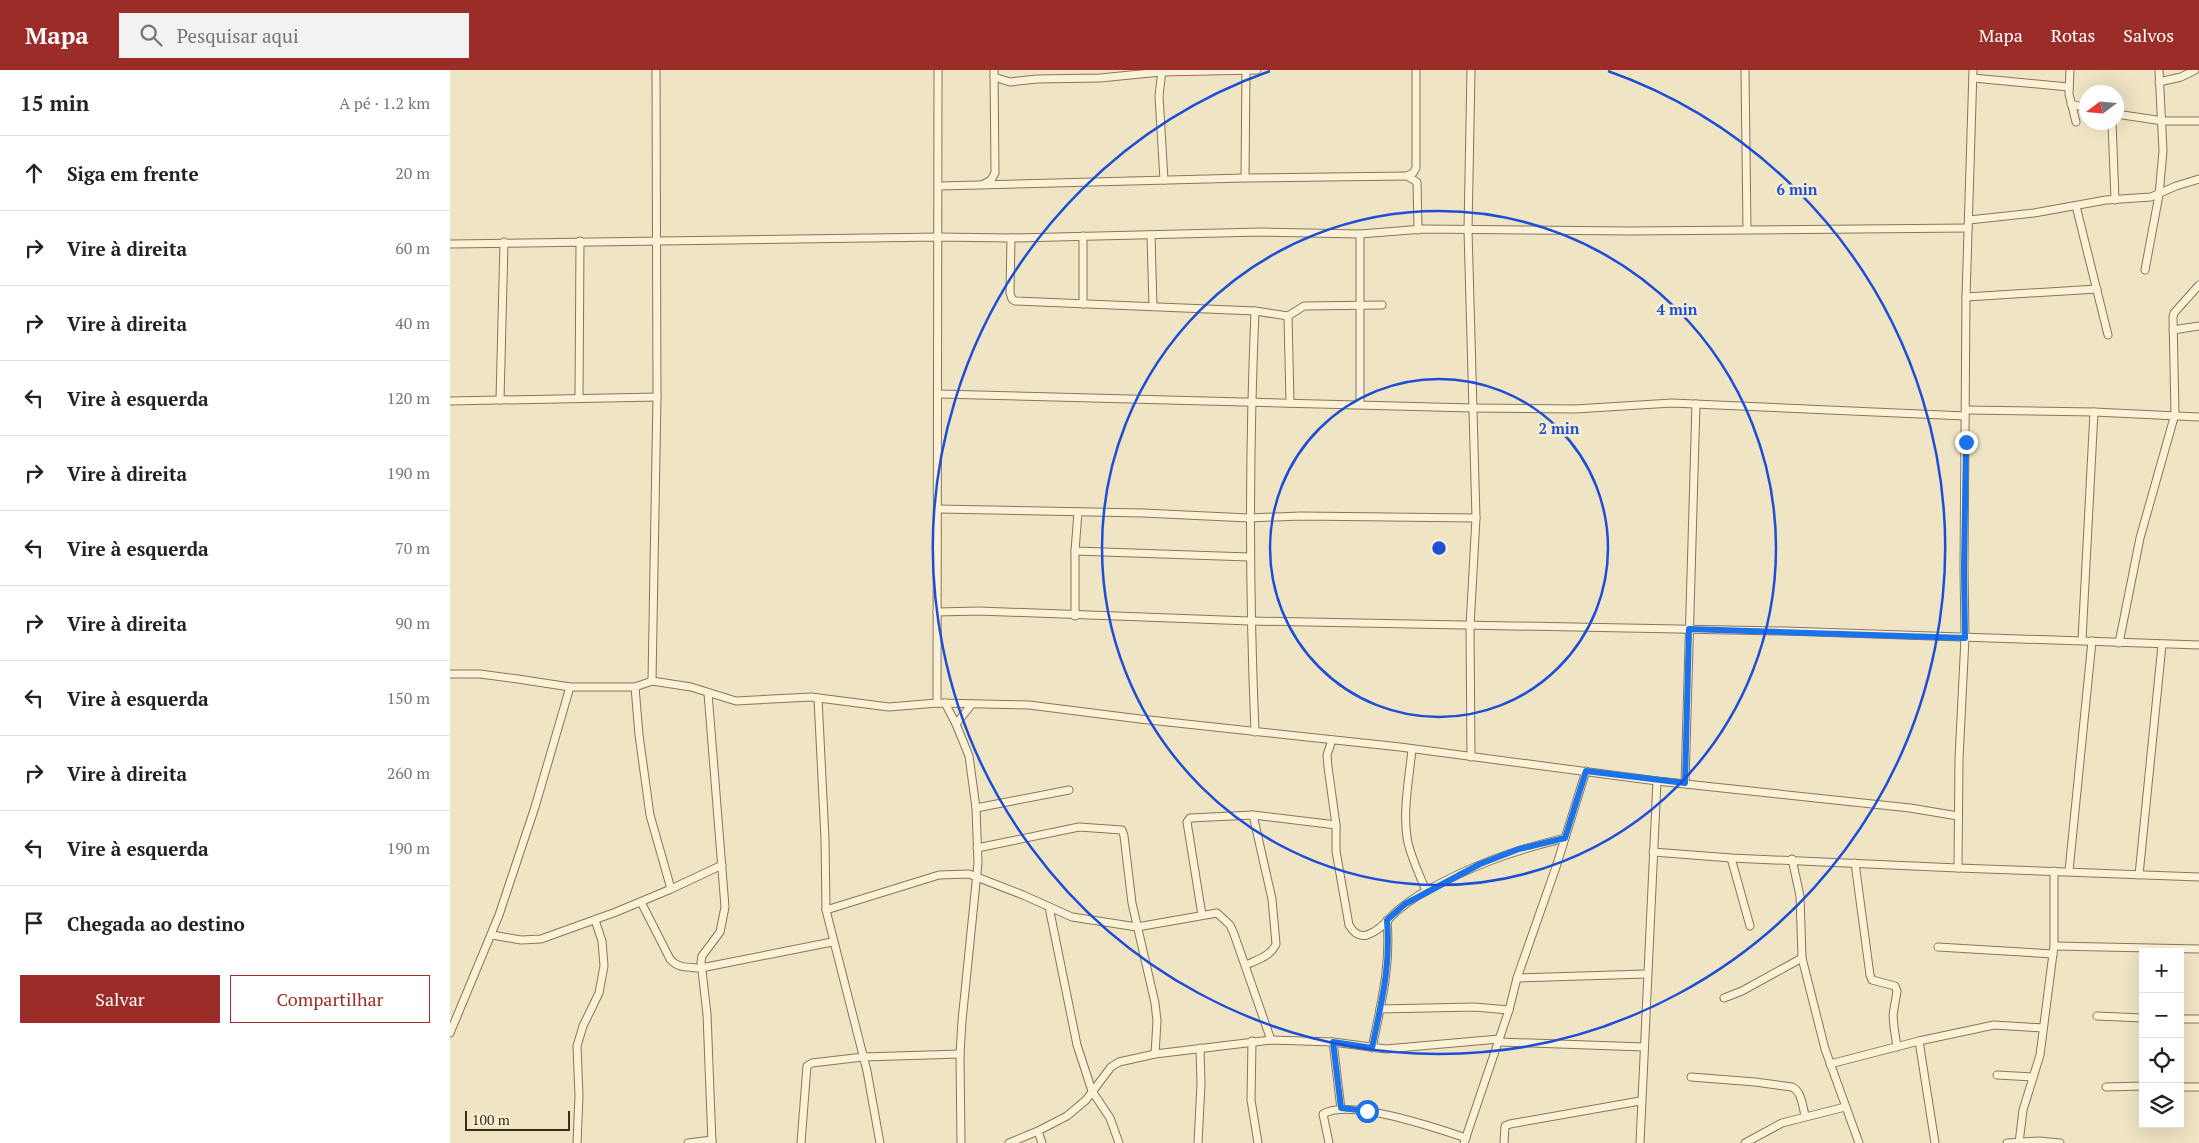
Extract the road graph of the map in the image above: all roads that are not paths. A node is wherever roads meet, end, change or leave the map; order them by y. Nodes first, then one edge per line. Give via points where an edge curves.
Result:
1 (656, 70) edge
2 (938, 70) edge
3 (1246, 70) edge
4 (1257, 70) edge
5 (1416, 70) edge
6 (1471, 70) edge
7 (1745, 70) edge
8 (2070, 70) edge
9 (2159, 70) edge
10 (2195, 70) edge
11 (1162, 71) edge
12 (994, 74) edge
13 (1973, 74) edge
14 (1010, 82) junction
15 (2159, 82) junction
16 (2068, 86) junction
17 (995, 96) junction
18 (2071, 104) junction
19 (2079, 106) edge
20 (2124, 115) edge
21 (2163, 121) junction
22 (2199, 121) edge
23 (2076, 122) dead end
24 (2112, 130) edge
25 (995, 173) junction
26 (1406, 176) junction
27 (1245, 178) junction
28 (2199, 179) edge
29 (1164, 180) junction
30 (983, 184) junction
31 (1008, 184) junction
32 (939, 186) junction
33 (2159, 194) junction
34 (2115, 200) junction
35 (2076, 206) junction
36 (1969, 224) junction
37 (1747, 229) junction
38 (1418, 230) junction
39 (1468, 230) junction
40 (1151, 234) junction
41 (1360, 234) junction
42 (1083, 236) junction
43 (939, 237) junction
44 (1010, 238) junction
45 (580, 240) junction
46 (658, 240) junction
47 (504, 242) junction
48 (450, 244) edge
49 (2145, 270) dead end
50 (2199, 285) edge
51 (2097, 289) junction
52 (1966, 297) junction
53 (1083, 304) junction
54 (1359, 304) junction
55 (1382, 305) dead end
56 (1153, 306) junction
57 (1255, 312) junction
58 (1288, 316) junction
59 (2199, 326) edge
60 (2174, 330) junction
61 (2108, 335) dead end
62 (939, 394) junction
63 (579, 398) junction
64 (657, 398) junction
65 (500, 400) junction
66 (450, 401) edge
67 (1251, 402) junction
68 (1290, 403) junction
69 (1360, 404) junction
70 (1696, 404) junction
71 (1472, 408) junction
72 (2094, 412) junction
73 (1965, 413) junction
74 (2175, 414) junction
75 (2199, 416) edge
76 (938, 509) junction
77 (1078, 512) junction
78 (1249, 518) junction
79 (1476, 518) junction
80 (1075, 551) junction
81 (1249, 556) junction
82 (937, 612) junction
83 (1075, 616) junction
84 (1250, 621) junction
85 (1470, 626) junction
86 (1689, 629) junction
87 (1965, 638) junction
88 (2082, 640) junction
89 (2092, 641) junction
90 (2119, 643) junction
91 (2162, 645) junction
92 (2199, 645) edge
93 (450, 674) edge
94 (652, 681) junction
95 (570, 687) junction
96 (635, 687) junction
97 (708, 693) junction
98 (818, 698) junction
99 (941, 703) junction
100 (972, 704) junction
101 (956, 724) junction
102 (1255, 732) junction
103 (1332, 740) junction
104 (1412, 749) junction
105 (1471, 757) junction
106 (1586, 771) junction
107 (1657, 780) junction
108 (1685, 783) junction
109 (1069, 790) dead end
110 (976, 808) junction
111 (1253, 815) junction
112 (1958, 816) junction
113 (1336, 825) junction
114 (1565, 838) junction
115 (977, 848) junction
116 (1654, 852) junction
117 (1731, 858) junction
118 (1792, 859) junction
119 (1855, 863) junction
120 (722, 866) junction
121 (1958, 868) junction
122 (2054, 871) junction
123 (2069, 871) junction
124 (2139, 875) junction
125 (978, 877) junction
126 (2199, 877) edge
127 (671, 889) junction
128 (1426, 891) junction
129 (641, 902) junction
130 (1049, 907) junction
131 (826, 910) junction
132 (1202, 915) junction
133 (595, 920) junction
134 (1387, 920) junction
135 (1750, 926) dead end
136 (1137, 927) junction
137 (492, 935) junction
138 (832, 942) junction
139 (1938, 947) dead end
140 (2054, 950) junction
141 (2199, 950) edge
142 (1802, 958) junction
143 (1246, 965) junction
144 (701, 968) junction
145 (1646, 974) junction
146 (1517, 978) junction
147 (1724, 998) dead end
148 (1380, 1009) junction
149 (1509, 1010) junction
150 (2097, 1016) dead end
151 (2139, 1018) edge
152 (2184, 1019) edge
153 (2199, 1019) edge
154 (2043, 1028) junction
155 (450, 1033) edge
156 (1271, 1040) junction
157 (1252, 1041) junction
158 (1499, 1041) junction
159 (1919, 1041) junction
160 (1333, 1042) junction
161 (1898, 1046) junction
162 (1644, 1047) junction
163 (1200, 1048) junction
164 (1372, 1048) junction
165 (960, 1054) junction
166 (1155, 1054) junction
167 (863, 1057) junction
168 (1830, 1064) junction
169 (1997, 1074) dead end
170 (2033, 1076) junction
171 (1691, 1078) dead end
172 (2139, 1086) edge
173 (2106, 1087) dead end
174 (2184, 1087) edge
175 (2199, 1087) edge
176 (1092, 1091) junction
177 (1640, 1101) junction
178 (1845, 1106) junction
179 (1341, 1108) junction
180 (1805, 1115) junction
181 (1038, 1132) junction
182 (1465, 1140) edge
183 (712, 1141) edge
184 (2019, 1142) edge
185 (577, 1143) edge
186 (688, 1143) edge
187 (801, 1143) edge
188 (880, 1143) edge
189 (961, 1143) edge
190 (1009, 1143) edge
191 (1042, 1143) edge
192 (1119, 1143) edge
193 (1198, 1143) edge
194 (1258, 1143) edge
195 (1329, 1143) edge
196 (1504, 1143) edge
197 (1640, 1143) edge
198 (1745, 1143) edge
199 (1859, 1143) edge
200 (1935, 1143) edge
201 (2007, 1143) edge
202 (2060, 1143) edge

1 - 46 street
2 - 32 street
3 - 4 street
3 - 11 street
3 - 27 street
5 - 26 street via 1416,168
6 - 39 street
7 - 37 street
8 - 16 street
9 - 15 street
10 - 15 street via 2182,77
11 - 14 street via 1100,78
11 - 29 street via 1159,96
12 - 14 street
12 - 17 street
13 - 16 street
13 - 36 street
14 - 17 street
15 - 21 street
16 - 18 street
17 - 25 street
18 - 19 street
18 - 23 street
20 - 21 street
21 - 22 street
21 - 33 street
24 - 34 street
25 - 30 street
25 - 31 street
26 - 27 street
26 - 38 street via 1417,182
27 - 29 street
28 - 33 street
29 - 31 street
30 - 31 street
30 - 32 street
32 - 43 street
33 - 34 street
33 - 49 street
34 - 35 street
35 - 36 street
35 - 51 street
36 - 37 street via 1918,230
36 - 52 street
37 - 39 street
38 - 39 street
38 - 41 street
39 - 71 street
40 - 41 street
40 - 42 street
40 - 56 street
41 - 54 street
42 - 44 street
42 - 53 street
43 - 44 street
43 - 46 street
43 - 62 street
44 - 53 street via 1012,299
45 - 46 street
45 - 47 street
45 - 63 street
46 - 64 street
47 - 48 street
47 - 65 street
50 - 60 street via 2174,312
51 - 52 street
51 - 61 street
52 - 73 street
53 - 56 street
54 - 55 street
54 - 58 street via 1304,306
54 - 69 street
56 - 57 street
57 - 58 street
57 - 67 street
58 - 68 street
59 - 60 street
60 - 74 street
62 - 67 street
62 - 76 street
63 - 64 street
63 - 65 street
64 - 94 street
65 - 66 street
67 - 68 street
67 - 78 street
68 - 69 street
69 - 71 street
70 - 71 street via 1575,409
70 - 73 street
70 - 86 street
71 - 79 street
72 - 73 street
72 - 74 street
72 - 88 street
73 - 87 street
74 - 75 street
74 - 90 street via 2140,538
76 - 77 street
76 - 82 street
77 - 78 street
77 - 80 street
78 - 79 street
78 - 81 street
79 - 85 street
80 - 81 street
80 - 83 street
81 - 84 street
82 - 83 street
82 - 99 street
83 - 84 street
84 - 85 street
84 - 102 street
85 - 86 street
85 - 105 street
86 - 87 street
86 - 108 street
87 - 88 street
87 - 112 street
88 - 89 street
89 - 90 street
89 - 123 street
90 - 91 street
91 - 92 street
91 - 124 street
93 - 95 street via 489,675
94 - 96 street
94 - 97 street
95 - 96 street
95 - 137 street
96 - 127 street via 650,815
97 - 98 street via 736,701
97 - 120 street
98 - 99 street via 889,707
98 - 131 street
99 - 100 street
99 - 101 street
100 - 101 street
100 - 102 street via 1029,704
101 - 110 street via 969,756
102 - 103 street
103 - 104 street
103 - 113 street via 1327,755
104 - 105 street
104 - 128 street via 1406,831 1408,845
105 - 106 street
106 - 107 street
106 - 114 street
107 - 108 street
107 - 116 street
108 - 112 street
109 - 110 street
110 - 115 street
111 - 113 street
111 - 132 street via 1188,820
111 - 143 street via 1272,899 1276,944 1268,954
112 - 121 street
113 - 134 street via 1336,851 1349,925 1354,932 1367,935
114 - 128 street via 1498,856
114 - 146 street
115 - 125 street
115 - 136 street via 1079,826 1122,830
116 - 117 street
116 - 145 street
117 - 118 street
117 - 135 street
118 - 119 street
118 - 142 street via 1800,896
119 - 121 street
119 - 161 street via 1870,974 1872,980 1894,986 1897,991 1893,1015
120 - 127 street
120 - 144 street via 723,925 702,956
121 - 122 street
122 - 123 street
122 - 140 street
123 - 124 street
124 - 126 street
125 - 130 street
125 - 131 street via 969,874 939,875
125 - 165 street
127 - 129 street
128 - 134 street
129 - 133 street
129 - 144 street via 675,965
130 - 136 street via 1072,917
130 - 176 street via 1078,1045
131 - 138 street
132 - 136 street
132 - 143 street via 1217,914 1230,925
133 - 137 street via 532,940
133 - 185 street via 602,941 604,966 599,993 582,1026 577,1046
134 - 148 street via 1389,960
136 - 166 street via 1157,1021
137 - 155 street
138 - 144 street
138 - 167 street
139 - 140 street
140 - 141 street
140 - 154 street
142 - 147 street
142 - 168 street
143 - 156 street
144 - 183 street via 707,1014
145 - 146 street
145 - 162 street
146 - 149 street
148 - 149 street via 1474,1007
148 - 164 street
149 - 158 street
150 - 151 street
152 - 153 street
154 - 159 street via 1994,1025
154 - 170 street via 2040,1055
156 - 157 street
156 - 160 street
157 - 163 street
157 - 194 street via 1252,1100
158 - 162 street
158 - 164 street via 1401,1049
158 - 182 street
159 - 161 street
159 - 200 street
160 - 164 street
160 - 179 street
161 - 168 street
162 - 177 street
163 - 166 street
163 - 193 street
165 - 167 street
165 - 189 street
166 - 176 street via 1119,1062 1106,1072
167 - 187 street via 807,1066
167 - 188 street
168 - 178 street
169 - 170 street
170 - 184 street via 2023,1110
171 - 180 street via 1792,1087 1800,1095
172 - 173 street
174 - 175 street
176 - 181 street via 1067,1116
176 - 192 street via 1110,1118
177 - 196 street via 1510,1124 1505,1126
177 - 197 street
178 - 180 street
178 - 199 street
179 - 182 street via 1395,1117
179 - 195 street via 1324,1114
180 - 198 street via 1782,1122
181 - 190 street
181 - 191 street
183 - 186 street
184 - 201 street
184 - 202 street

